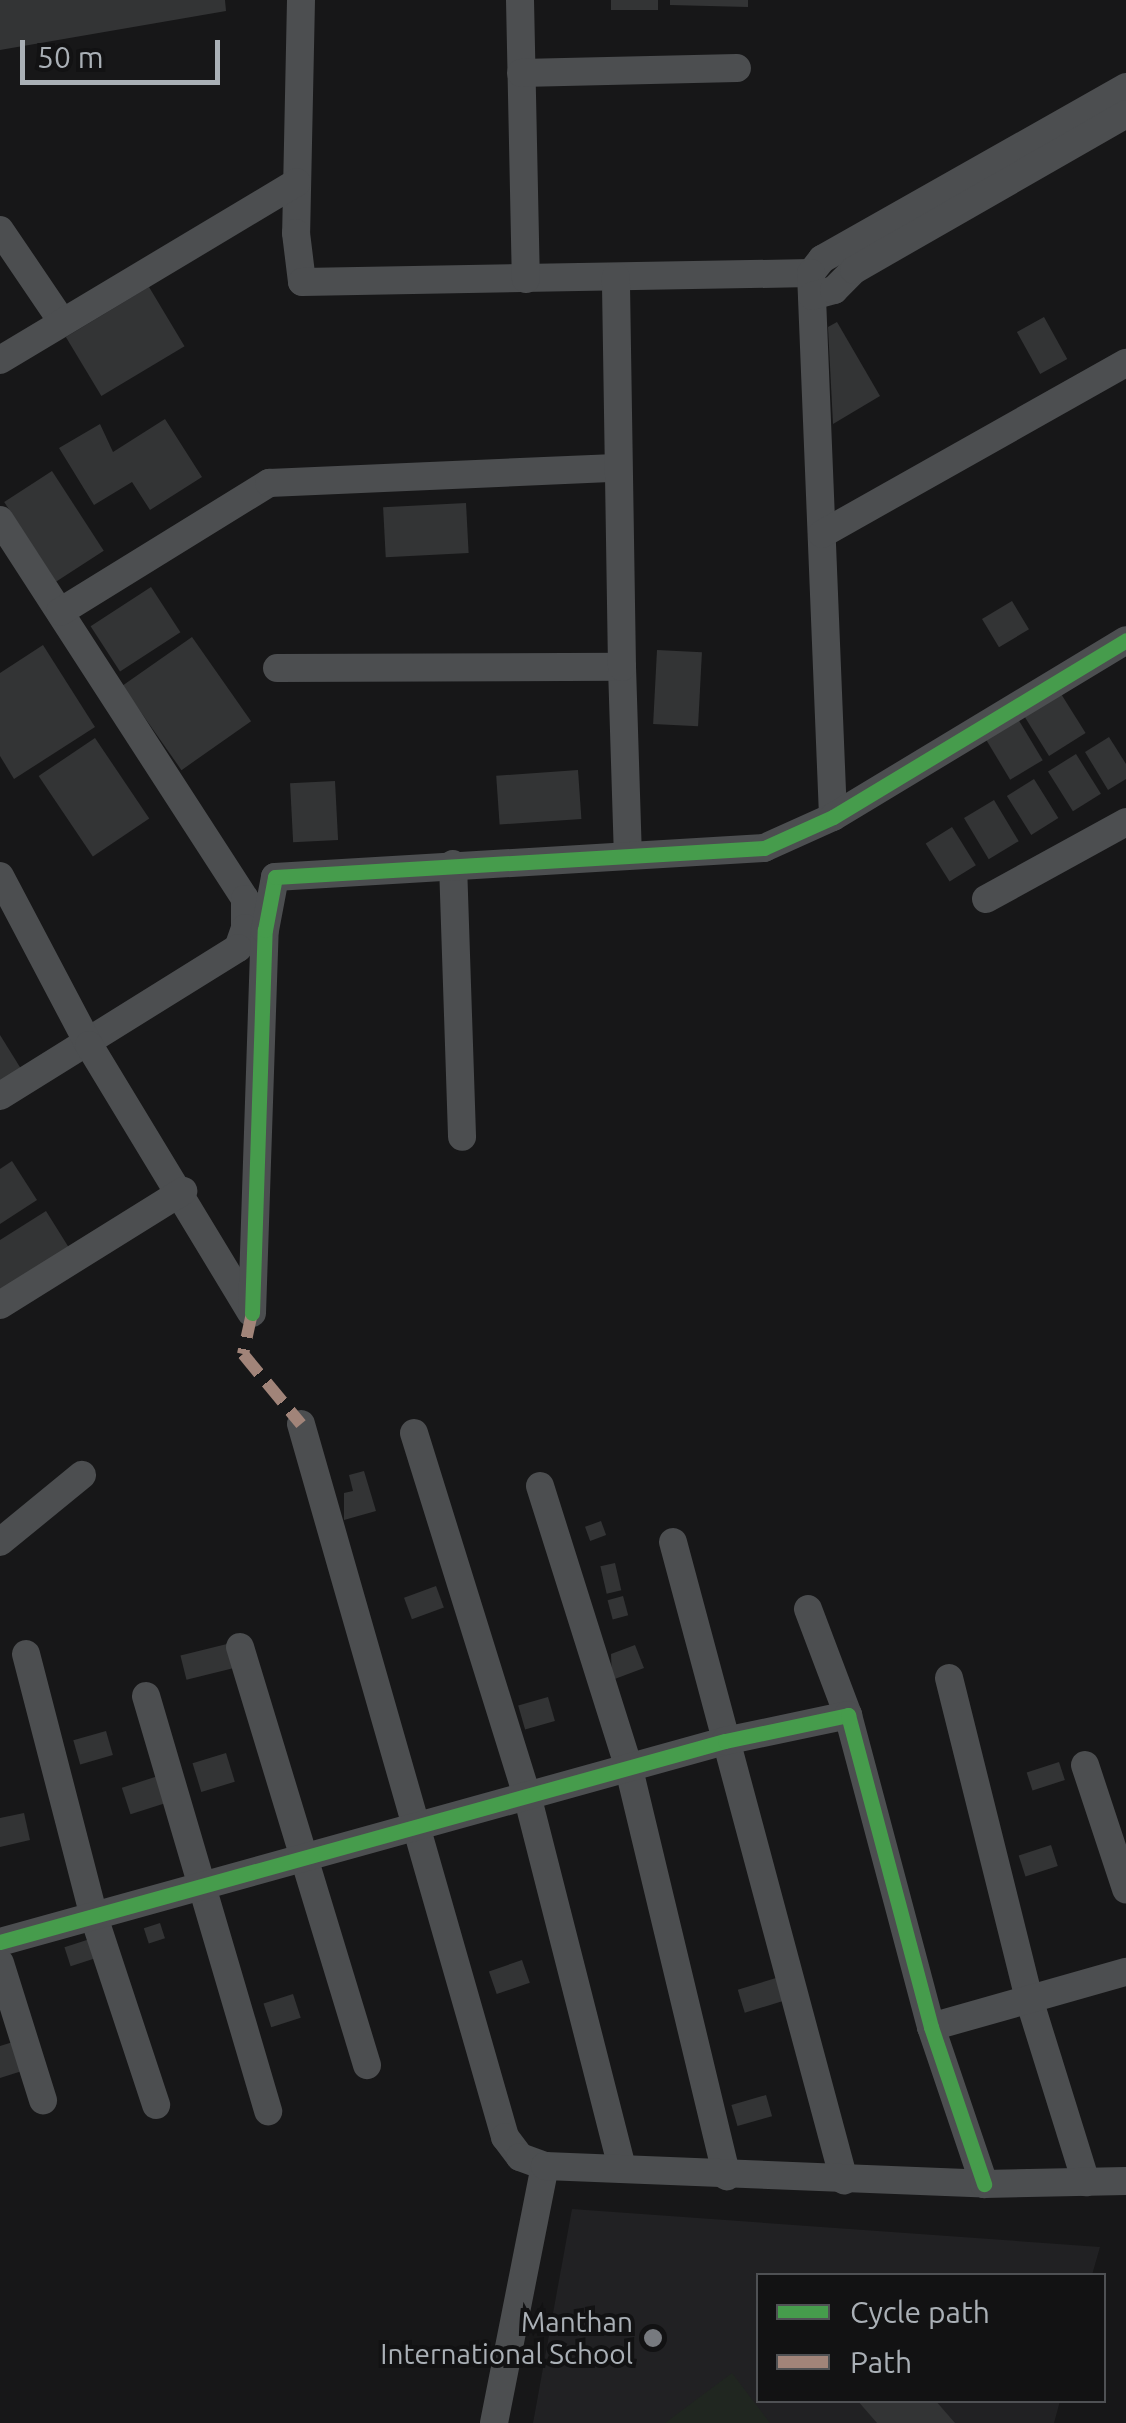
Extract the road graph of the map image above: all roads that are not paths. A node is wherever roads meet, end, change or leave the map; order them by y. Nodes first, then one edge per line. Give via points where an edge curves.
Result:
1 (301, 0) edge
2 (520, 0) edge
3 (737, 68) dead end
4 (522, 73) junction
5 (1126, 87) edge
6 (1126, 114) edge
7 (297, 182) junction
8 (0, 230) edge
9 (847, 261) junction
10 (616, 277) junction
11 (526, 279) junction
12 (811, 284) junction
13 (62, 320) junction
14 (0, 360) edge
15 (1126, 363) edge
16 (616, 468) junction
17 (0, 520) edge
18 (822, 534) junction
19 (60, 612) junction
20 (1126, 640) edge
21 (622, 667) junction
22 (277, 668) dead end
23 (833, 818) junction
24 (1126, 822) edge
25 (628, 855) junction
26 (453, 864) junction
27 (0, 876) edge
28 (986, 899) dead end
29 (89, 1046) junction
30 (0, 1096) edge
31 (462, 1136) dead end
32 (183, 1191) junction
33 (0, 1305) edge
34 (301, 1424) dead end
35 (414, 1433) dead end
36 (82, 1475) dead end
37 (540, 1486) dead end
38 (0, 1542) edge
39 (673, 1542) dead end
40 (808, 1608) dead end
41 (240, 1648) dead end
42 (26, 1654) dead end
43 (949, 1678) dead end
44 (146, 1696) dead end
45 (848, 1714) junction
46 (726, 1741) junction
47 (1085, 1766) dead end
48 (629, 1768) junction
49 (526, 1796) junction
50 (417, 1828) junction
51 (302, 1860) junction
52 (198, 1888) junction
53 (1126, 1889) edge
54 (94, 1916) junction
55 (0, 1942) edge
56 (0, 1964) edge
57 (1126, 1972) edge
58 (1030, 1999) junction
59 (931, 2027) junction
60 (367, 2065) dead end
61 (43, 2100) dead end
62 (156, 2105) dead end
63 (268, 2111) dead end
64 (545, 2166) junction
65 (622, 2169) junction
66 (727, 2176) junction
67 (844, 2180) junction
68 (1126, 2181) edge
69 (1086, 2182) junction
70 (984, 2184) junction
71 (494, 2423) edge

1 - 7 street
2 - 4 street
3 - 4 street
4 - 11 street
5 - 9 street
6 - 9 street
7 - 11 street via 302,282
7 - 13 street
8 - 13 street
9 - 12 street
10 - 11 street
10 - 12 street
10 - 16 street
12 - 18 street
13 - 14 street
15 - 18 street
16 - 19 street via 269,483
16 - 21 street
17 - 19 street
18 - 23 street
19 - 29 street via 245,899 238,948
20 - 23 street
21 - 22 street
21 - 25 street
23 - 25 street via 764,848
24 - 28 street
25 - 26 street
26 - 31 street
26 - 32 street via 275,877 265,930 252,1313
27 - 29 street
29 - 30 street
29 - 32 street
32 - 33 street
34 - 50 street
35 - 49 street
36 - 38 street
37 - 48 street
39 - 46 street
40 - 45 street
41 - 51 street
42 - 54 street
43 - 58 street
44 - 52 street
45 - 46 street
45 - 59 street
46 - 48 street
46 - 67 street
47 - 53 street
48 - 49 street
48 - 66 street
49 - 50 street
49 - 65 street
50 - 51 street
50 - 64 street via 505,2138 520,2157
51 - 52 street
51 - 60 street
52 - 54 street
52 - 63 street
54 - 55 street
54 - 62 street
56 - 61 street
57 - 58 street
58 - 59 street
58 - 69 street
59 - 70 street
64 - 65 street
64 - 71 street
65 - 66 street
66 - 67 street
67 - 70 street
68 - 69 street
69 - 70 street

